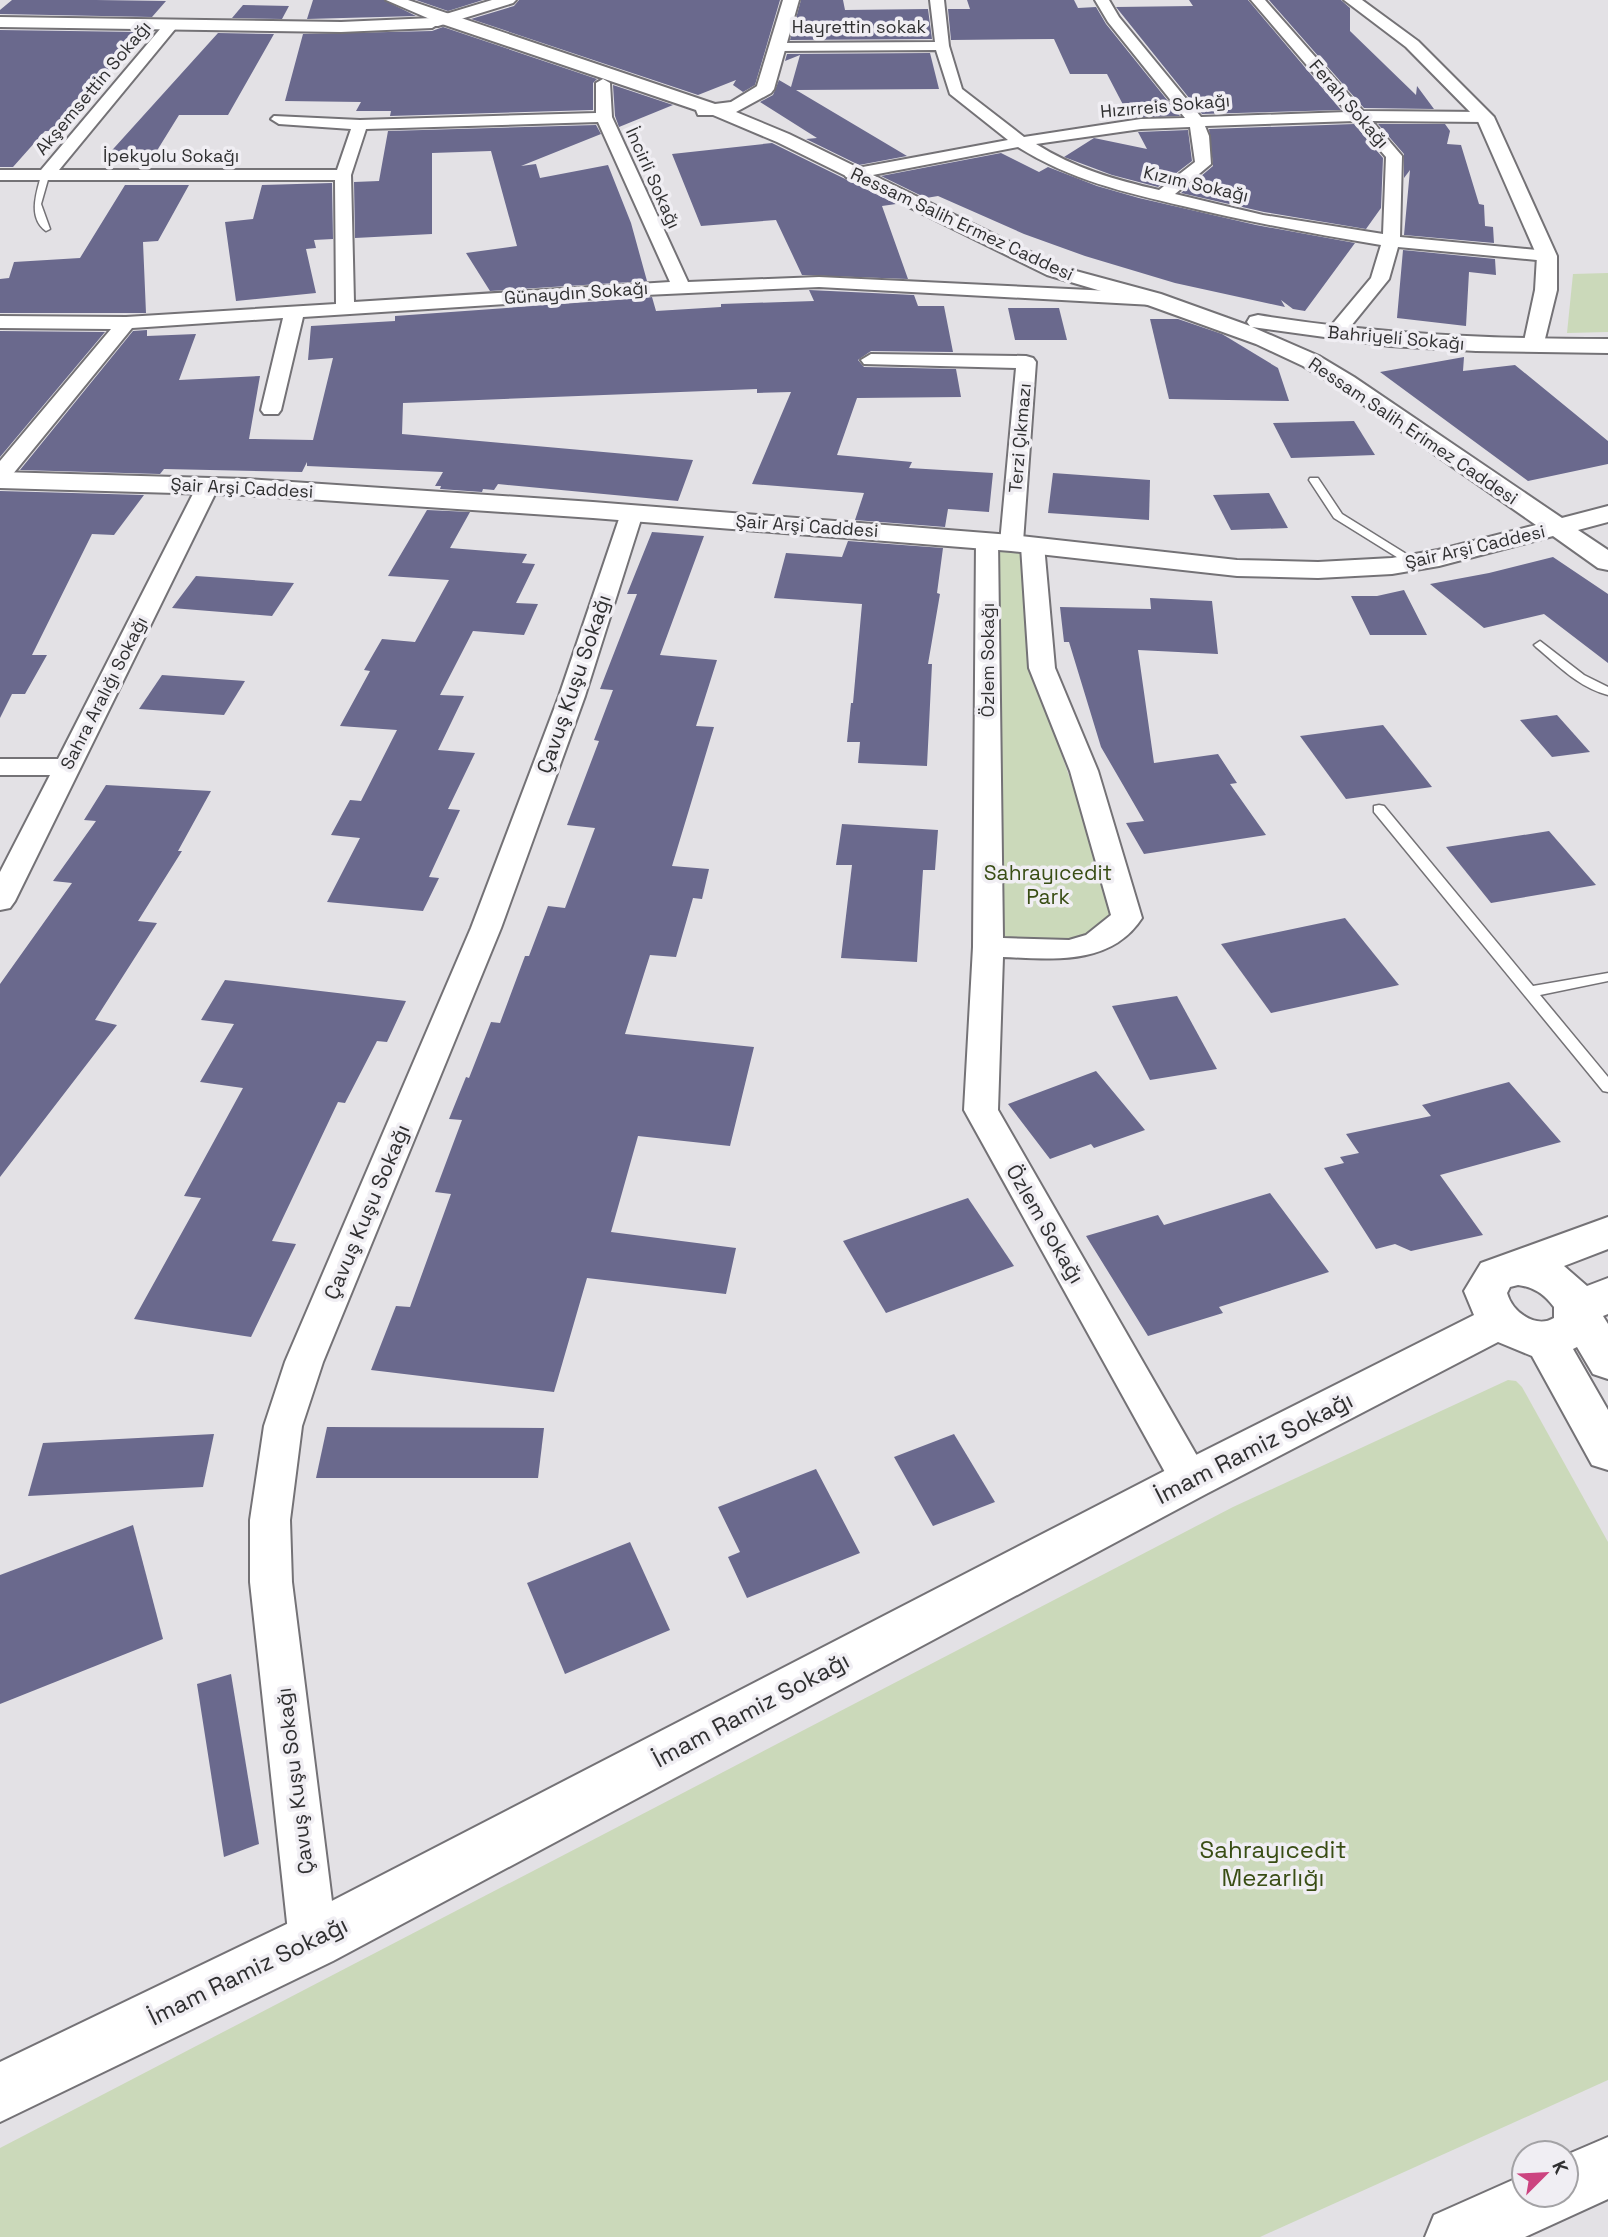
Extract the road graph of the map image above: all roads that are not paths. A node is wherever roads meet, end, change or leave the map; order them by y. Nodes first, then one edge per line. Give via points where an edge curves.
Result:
1 (377, 0) edge
2 (394, 0) edge
3 (508, 0) edge
4 (791, 0) edge
5 (937, 0) edge
6 (1102, 0) edge
7 (1258, 0) edge
8 (1352, 0) edge
9 (438, 21) junction
10 (0, 22) edge
11 (171, 25) junction
12 (942, 46) junction
13 (777, 47) junction
14 (603, 83) junction
15 (765, 89) junction
16 (718, 111) junction
17 (688, 112) junction
18 (1358, 116) junction
19 (604, 117) junction
20 (1485, 117) junction
21 (279, 119) dead end
22 (1195, 120) junction
23 (360, 125) junction
24 (783, 138) junction
25 (1021, 142) junction
26 (343, 174) junction
27 (852, 174) junction
28 (0, 175) edge
29 (45, 176) junction
30 (1163, 195) junction
31 (46, 229) dead end
32 (1391, 241) junction
33 (1547, 256) junction
34 (681, 287) junction
35 (1153, 299) junction
36 (345, 310) junction
37 (1187, 310) junction
38 (294, 314) junction
39 (0, 322) edge
40 (126, 323) junction
41 (1335, 333) junction
42 (1430, 343) junction
43 (1534, 346) junction
44 (1608, 346) edge
45 (871, 360) dead end
46 (1346, 382) junction
47 (271, 410) dead end
48 (1455, 458) junction
49 (0, 477) edge
50 (1314, 480) dead end
51 (208, 485) junction
52 (1608, 502) edge
53 (632, 513) junction
54 (1608, 514) edge
55 (1557, 527) junction
56 (1010, 543) junction
57 (1412, 562) junction
58 (1608, 562) edge
59 (1540, 645) dead end
60 (1608, 691) edge
61 (0, 767) edge
62 (67, 767) junction
63 (1378, 810) dead end
64 (0, 901) edge
65 (988, 947) junction
66 (1606, 977) edge
67 (1529, 992) junction
68 (1608, 1087) edge
69 (1608, 1233) edge
70 (1506, 1270) junction
71 (1592, 1303) edge
72 (1521, 1330) junction
73 (1608, 1361) edge
74 (1608, 1451) edge
75 (1191, 1480) junction
76 (313, 1941) junction
77 (0, 2093) edge
78 (1608, 2168) edge
79 (1580, 2181) edge
80 (1517, 2209) edge
81 (1456, 2237) edge

1 - 9 main road, Ressam Salih Ermez Caddesi
2 - 9 main road, Ressam Salih Ermez Caddesi
3 - 9 main road
4 - 13 main road
5 - 12 street, Kızım Sokağı
6 - 22 street
7 - 18 street, Ferah Sokağı
8 - 20 main road via 1412,44
9 - 11 main road via 373,27
9 - 14 main road, Ressam Salih Ermez Caddesi
9 - 16 main road, Ressam Salih Ermez Caddesi
10 - 11 main road
11 - 29 street, Akşemsettin Sokağı
12 - 13 street, Hayrettin sokak
12 - 25 street, Kızım Sokağı via 955,90
13 - 15 main road
14 - 17 main road, Ressam Salih Ermez Caddesi
14 - 19 street, İncirli Sokağı
15 - 16 main road via 736,107
15 - 24 main road via 766,116
16 - 17 main road
16 - 24 main road, Ressam Salih Ermez Caddesi
17 - 24 main road, Ressam Salih Ermez Caddesi via 739,130
18 - 20 street, Hızırreis Sokağı
18 - 22 street, Hızırreis Sokağı
18 - 32 street, Ferah Sokağı via 1394,156
19 - 23 street
19 - 34 street, İncirli Sokağı
20 - 33 main road
21 - 23 street
22 - 25 street, Hızırreis Sokağı
22 - 30 street via 1203,163
23 - 26 street
24 - 27 main road, Ressam Salih Ermez Caddesi
25 - 27 street, Hızırreis Sokağı
25 - 30 street, Kızım Sokağı via 1057,164 1115,185
26 - 29 street, İpekyolu Sokağı
26 - 36 street
27 - 35 main road, Ressam Salih Ermez Caddesi via 1054,271
28 - 29 street, İpekyolu Sokağı
29 - 31 lane via 37,204
30 - 32 street, Kızım Sokağı via 1263,220
32 - 33 street, Kızım Sokağı
32 - 41 street, Ferah Sokağı via 1380,279
33 - 43 main road via 1546,290
34 - 35 street, Günaydın Sokağı via 819,282
34 - 36 street, Günaydın Sokağı
35 - 37 main road, Ressam Salih Ermez Caddesi
36 - 38 street, Günaydın Sokağı
37 - 41 main road, Bahriyeli Sokağı
37 - 46 main road, Ressam Salih Erimez Caddesi via 1264,339
38 - 40 street, Günaydın Sokağı
38 - 47 street
39 - 40 street, Günaydın Sokağı
40 - 49 street
41 - 42 main road, Bahriyeli Sokağı
42 - 43 main road, Bahriyeli Sokağı
42 - 46 main road via 1377,349 1338,360 1333,365
43 - 44 main road, Bahriyeli Sokağı
45 - 56 street, Terzi Çıkmazı via 1026,362
46 - 48 main road, Ressam Salih Erimez Caddesi
48 - 52 main road via 1516,490 1562,501
48 - 55 main road, Ressam Salih Erimez Caddesi
49 - 51 main road, Şair Arşi Caddesi
50 - 57 lane via 1338,516
51 - 53 main road, Şair Arşi Caddesi
51 - 62 street, Sahra Aralığı Sokağı
53 - 56 main road, Şair Arşi Caddesi
53 - 76 street, Çavuş Kuşu Sokağı via 572,695 486,928 304,1362 283,1426 270,1520 271,1582
54 - 55 main road, Şair Arşi Caddesi
55 - 57 main road, Şair Arşi Caddesi
55 - 58 main road, Ressam Salih Erimez Caddesi
56 - 57 main road, Şair Arşi Caddesi via 1237,568 1318,570
56 - 65 street, Özlem Sokağı
56 - 65 street via 1042,668 1083,771 1127,918 1097,942 1069,950
59 - 60 lane via 1574,676
61 - 62 street
62 - 64 street, Sahra Aralığı Sokağı
63 - 67 lane
65 - 75 street, Özlem Sokağı via 981,1110
66 - 67 lane
67 - 68 lane
69 - 70 main road
70 - 71 main road via 1531,1270 1556,1281 1573,1300
70 - 72 main road via 1496,1275 1485,1291 1491,1312
71 - 72 main road, İmam Ramiz Sokağı via 1558,1336
71 - 73 main road
72 - 74 main road
72 - 75 main road, İmam Ramiz Sokağı
75 - 76 main road, İmam Ramiz Sokağı
76 - 77 main road, İmam Ramiz Sokağı
78 - 79 main road
80 - 81 main road

